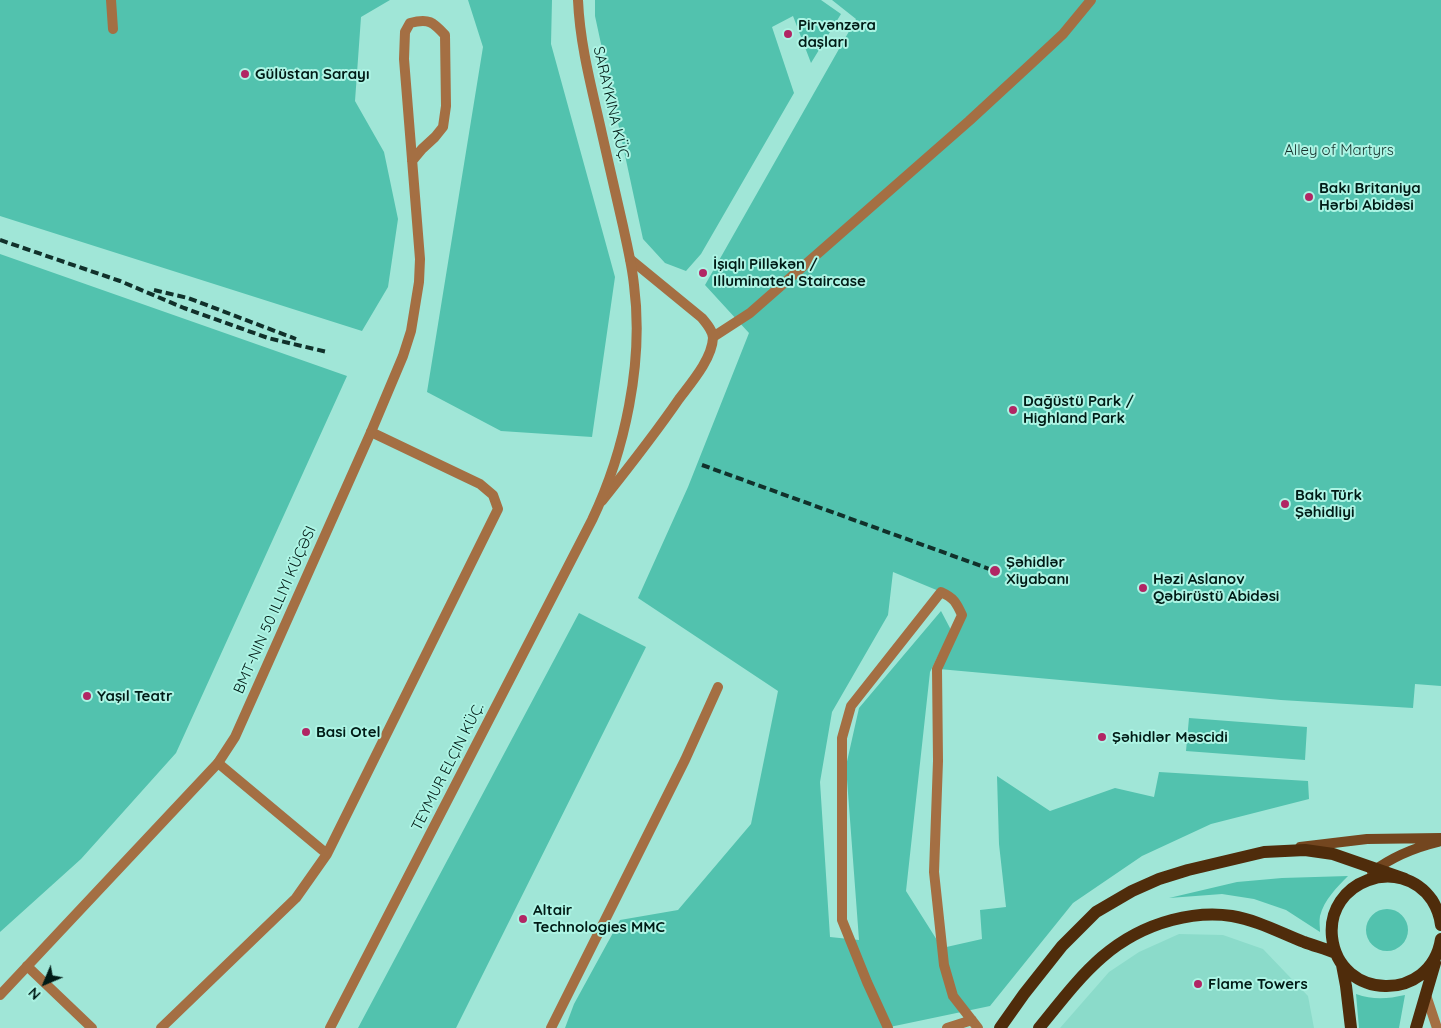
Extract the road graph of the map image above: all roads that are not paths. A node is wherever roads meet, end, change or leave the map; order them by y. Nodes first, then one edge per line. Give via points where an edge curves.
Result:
1 (111, 0) edge
2 (578, 0) edge
3 (1091, 0) edge
4 (113, 29) dead end
5 (412, 161) junction
6 (630, 259) junction
7 (713, 337) junction
8 (371, 432) junction
9 (600, 504) junction
10 (718, 687) dead end
11 (218, 763) junction
12 (1441, 840) edge
13 (1264, 852) junction
14 (327, 854) junction
15 (1375, 870) junction
16 (1405, 880) junction
17 (1352, 888) junction
18 (1441, 925) edge
19 (1440, 943) edge
20 (1339, 958) junction
21 (27, 966) junction
22 (0, 995) edge
23 (1426, 995) junction
24 (975, 1024) edge
25 (92, 1028) edge
26 (161, 1028) edge
27 (330, 1028) edge
28 (551, 1028) edge
29 (888, 1028) edge
30 (947, 1028) edge
31 (1000, 1028) edge
32 (1039, 1028) edge
33 (1351, 1028) edge
34 (1416, 1028) edge
35 (1437, 1028) edge

1 - 4 street
2 - 6 street, SARAYKINA KÜÇ. via 582,44
3 - 7 street via 1063,34 961,127 750,313
5 - 5 street, BMT-NIN 50 ILLIYI KÜÇƏSI via 443,127 446,106 445,35 434,23 422,19 410,23 405,32
5 - 8 street, BMT-NIN 50 ILLIYI KÜÇƏSI via 419,282 411,331 403,356
6 - 7 street via 702,318
6 - 9 street via 637,331 633,384 617,454
7 - 9 street via 708,356 690,384
8 - 11 street, BMT-NIN 50 ILLIYI KÜÇƏSI via 235,737
8 - 14 street via 480,484 493,495 498,509
9 - 27 street, TEYMUR ELÇIN KÜÇ.
10 - 28 street
11 - 14 street
11 - 21 street, BMT-NIN 50 ILLIYI KÜÇƏSI
12 - 13 main road via 1368,839
12 - 15 main road via 1408,851
13 - 15 main road via 1305,850 1333,854
13 - 31 main road via 1159,879 1096,912 1062,946
14 - 26 street via 296,898
15 - 16 main road
15 - 17 main road
16 - 17 main road via 1392,876 1378,877
16 - 18 main road via 1428,895 1436,906
17 - 20 main road via 1336,910 1332,923 1332,937
19 - 20 main road via 1426,970 1415,979 1389,986 1362,981 1350,973
19 - 23 main road
20 - 32 main road via 1271,928 1233,916 1185,917 1142,930 1100,958
20 - 33 main road
21 - 22 street, BMT-NIN 50 ILLIYI KÜÇƏSI
21 - 25 street
23 - 34 main road
23 - 35 street
24 - 29 street via 953,996 944,965 934,872 937,669 962,614 951,596 941,592 851,706 842,738 842,920
24 - 30 street

